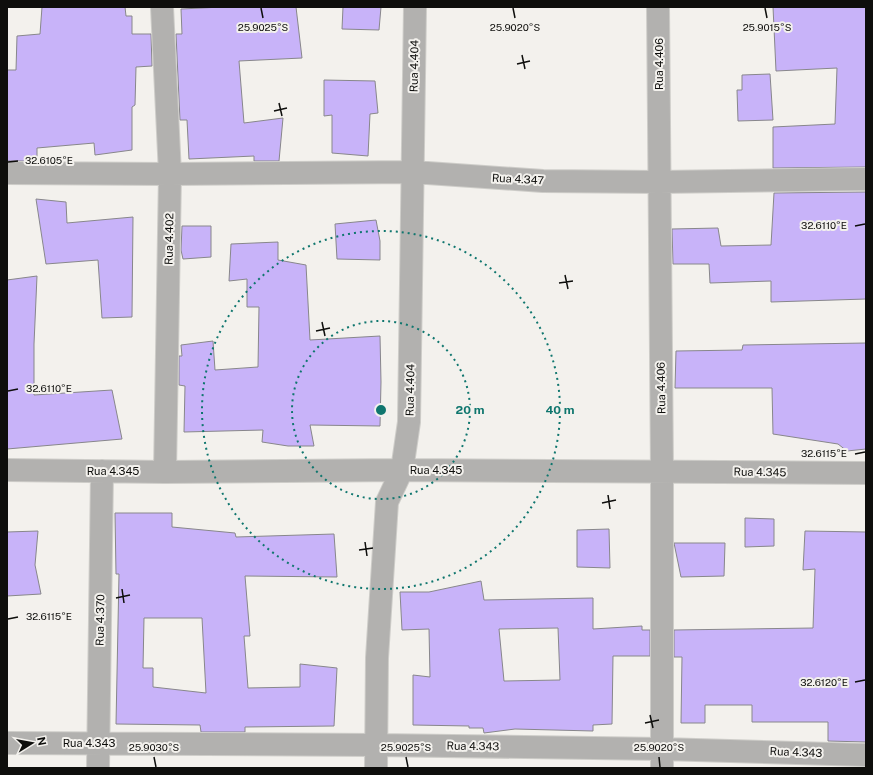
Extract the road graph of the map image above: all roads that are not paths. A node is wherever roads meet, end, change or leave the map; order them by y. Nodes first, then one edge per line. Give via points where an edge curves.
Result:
1 (162, 7) edge
2 (415, 7) edge
3 (658, 7) edge
4 (413, 172) junction
5 (7, 173) edge
6 (170, 174) junction
7 (866, 179) edge
8 (659, 182) junction
9 (7, 470) edge
10 (402, 470) junction
11 (102, 471) junction
12 (662, 471) junction
13 (165, 472) junction
14 (866, 473) edge
15 (7, 743) edge
16 (98, 743) junction
17 (376, 745) junction
18 (866, 755) edge
19 (662, 758) edge
20 (98, 768) edge
21 (376, 768) edge

1 - 6 street, Rua 4.402
2 - 4 street, Rua 4.404
3 - 8 street, Rua 4.406
4 - 6 street, Rua 4.347
4 - 8 street, Rua 4.347 via 542,181
4 - 10 street, Rua 4.404 via 409,422
5 - 6 street, Rua 4.347
6 - 13 street, Rua 4.402
7 - 8 street, Rua 4.347
8 - 12 street, Rua 4.406
9 - 11 street, Rua 4.345
10 - 12 street, Rua 4.345
10 - 13 street, Rua 4.345
10 - 17 street, Rua 4.404 via 387,502 377,658
11 - 13 street, Rua 4.345
11 - 16 street, Rua 4.370
12 - 14 street, Rua 4.345
12 - 19 street, Rua 4.406
15 - 16 street, Rua 4.343
16 - 17 street, Rua 4.343
16 - 20 street, Rua 4.370
17 - 19 street, Rua 4.343
17 - 21 street, Rua 4.404
18 - 19 street, Rua 4.343

